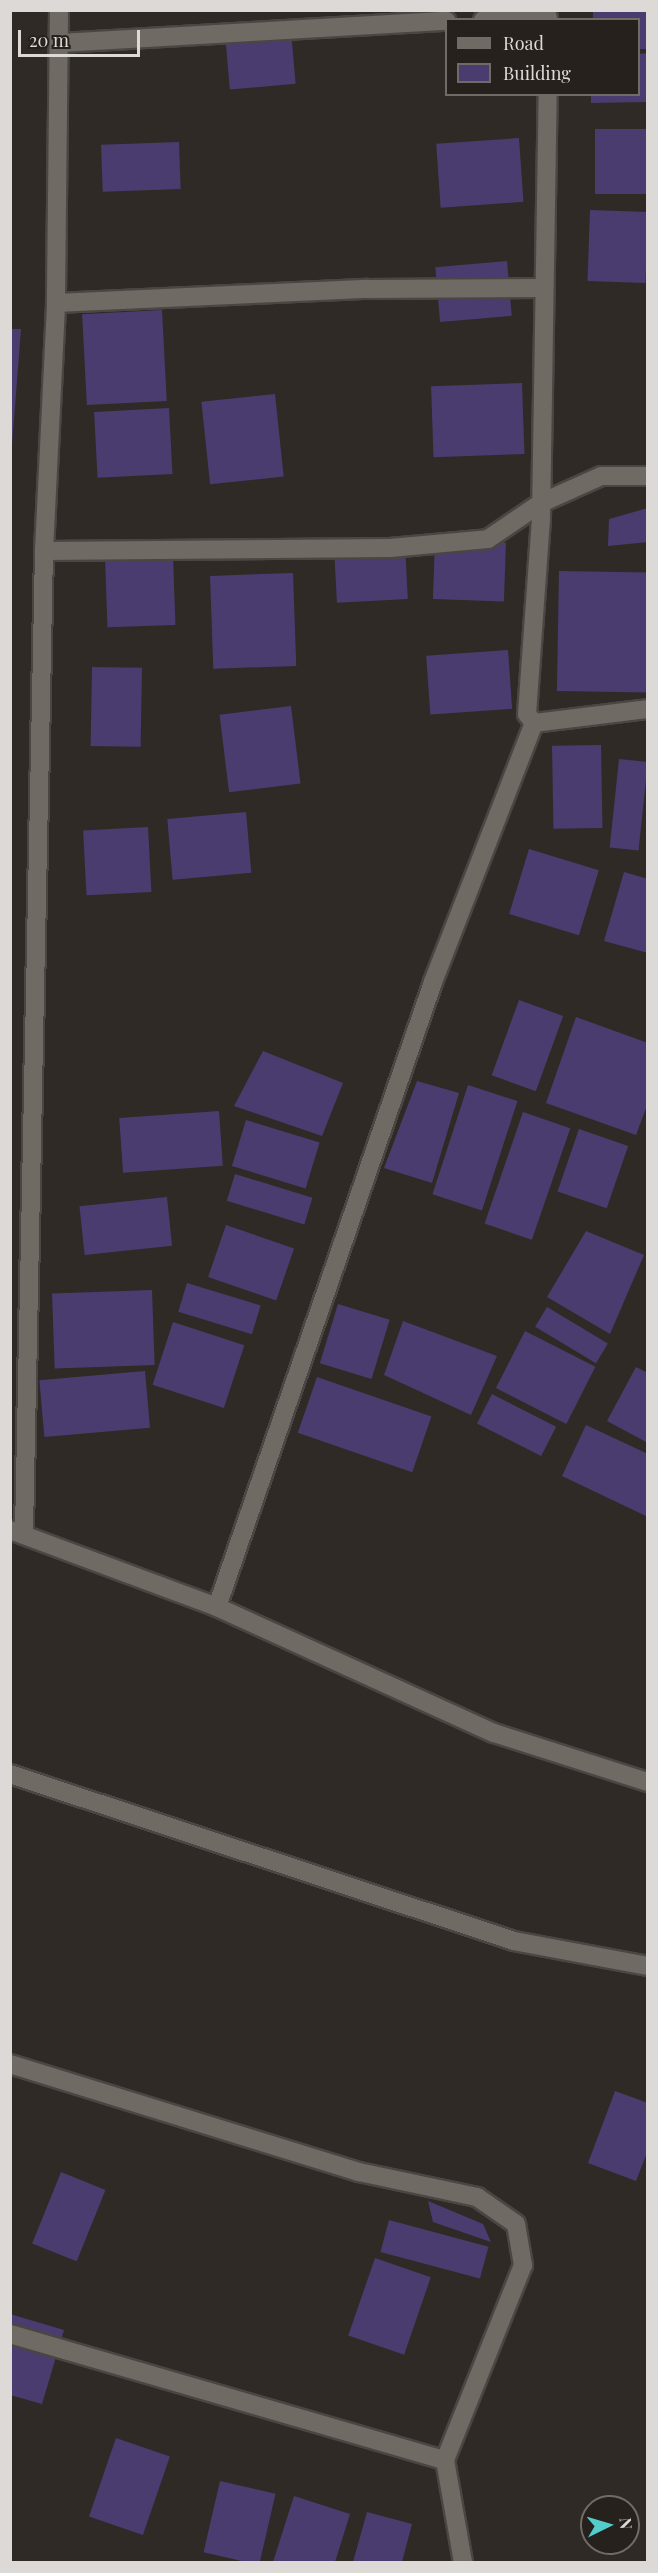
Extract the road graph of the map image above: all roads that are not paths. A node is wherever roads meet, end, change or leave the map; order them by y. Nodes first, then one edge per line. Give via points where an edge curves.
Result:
1 (59, 10) edge
2 (548, 16) edge
3 (516, 18) edge
4 (445, 21) edge
5 (60, 42) junction
6 (548, 96) edge
7 (541, 288) junction
8 (56, 303) junction
9 (648, 477) edge
10 (541, 503) junction
11 (44, 551) junction
12 (648, 709) edge
13 (534, 723) junction
14 (17, 1531) edge
15 (217, 1607) junction
16 (10, 1774) edge
17 (648, 1782) edge
18 (648, 1966) edge
19 (10, 2064) edge
20 (10, 2334) edge
21 (445, 2460) junction
22 (463, 2562) edge

1 - 5 street
2 - 3 street
4 - 5 street
5 - 8 street
6 - 7 street via 549,260
7 - 8 street via 368,289
7 - 10 street
8 - 11 street
9 - 10 street via 601,476
10 - 11 street via 488,539 390,548
10 - 13 street via 527,714
11 - 14 street
12 - 13 street
13 - 15 street via 433,982
14 - 15 street
15 - 17 street via 494,1733
16 - 18 street via 514,1941
19 - 21 street via 359,2172 477,2197 516,2224 524,2265
20 - 21 street
21 - 22 street

